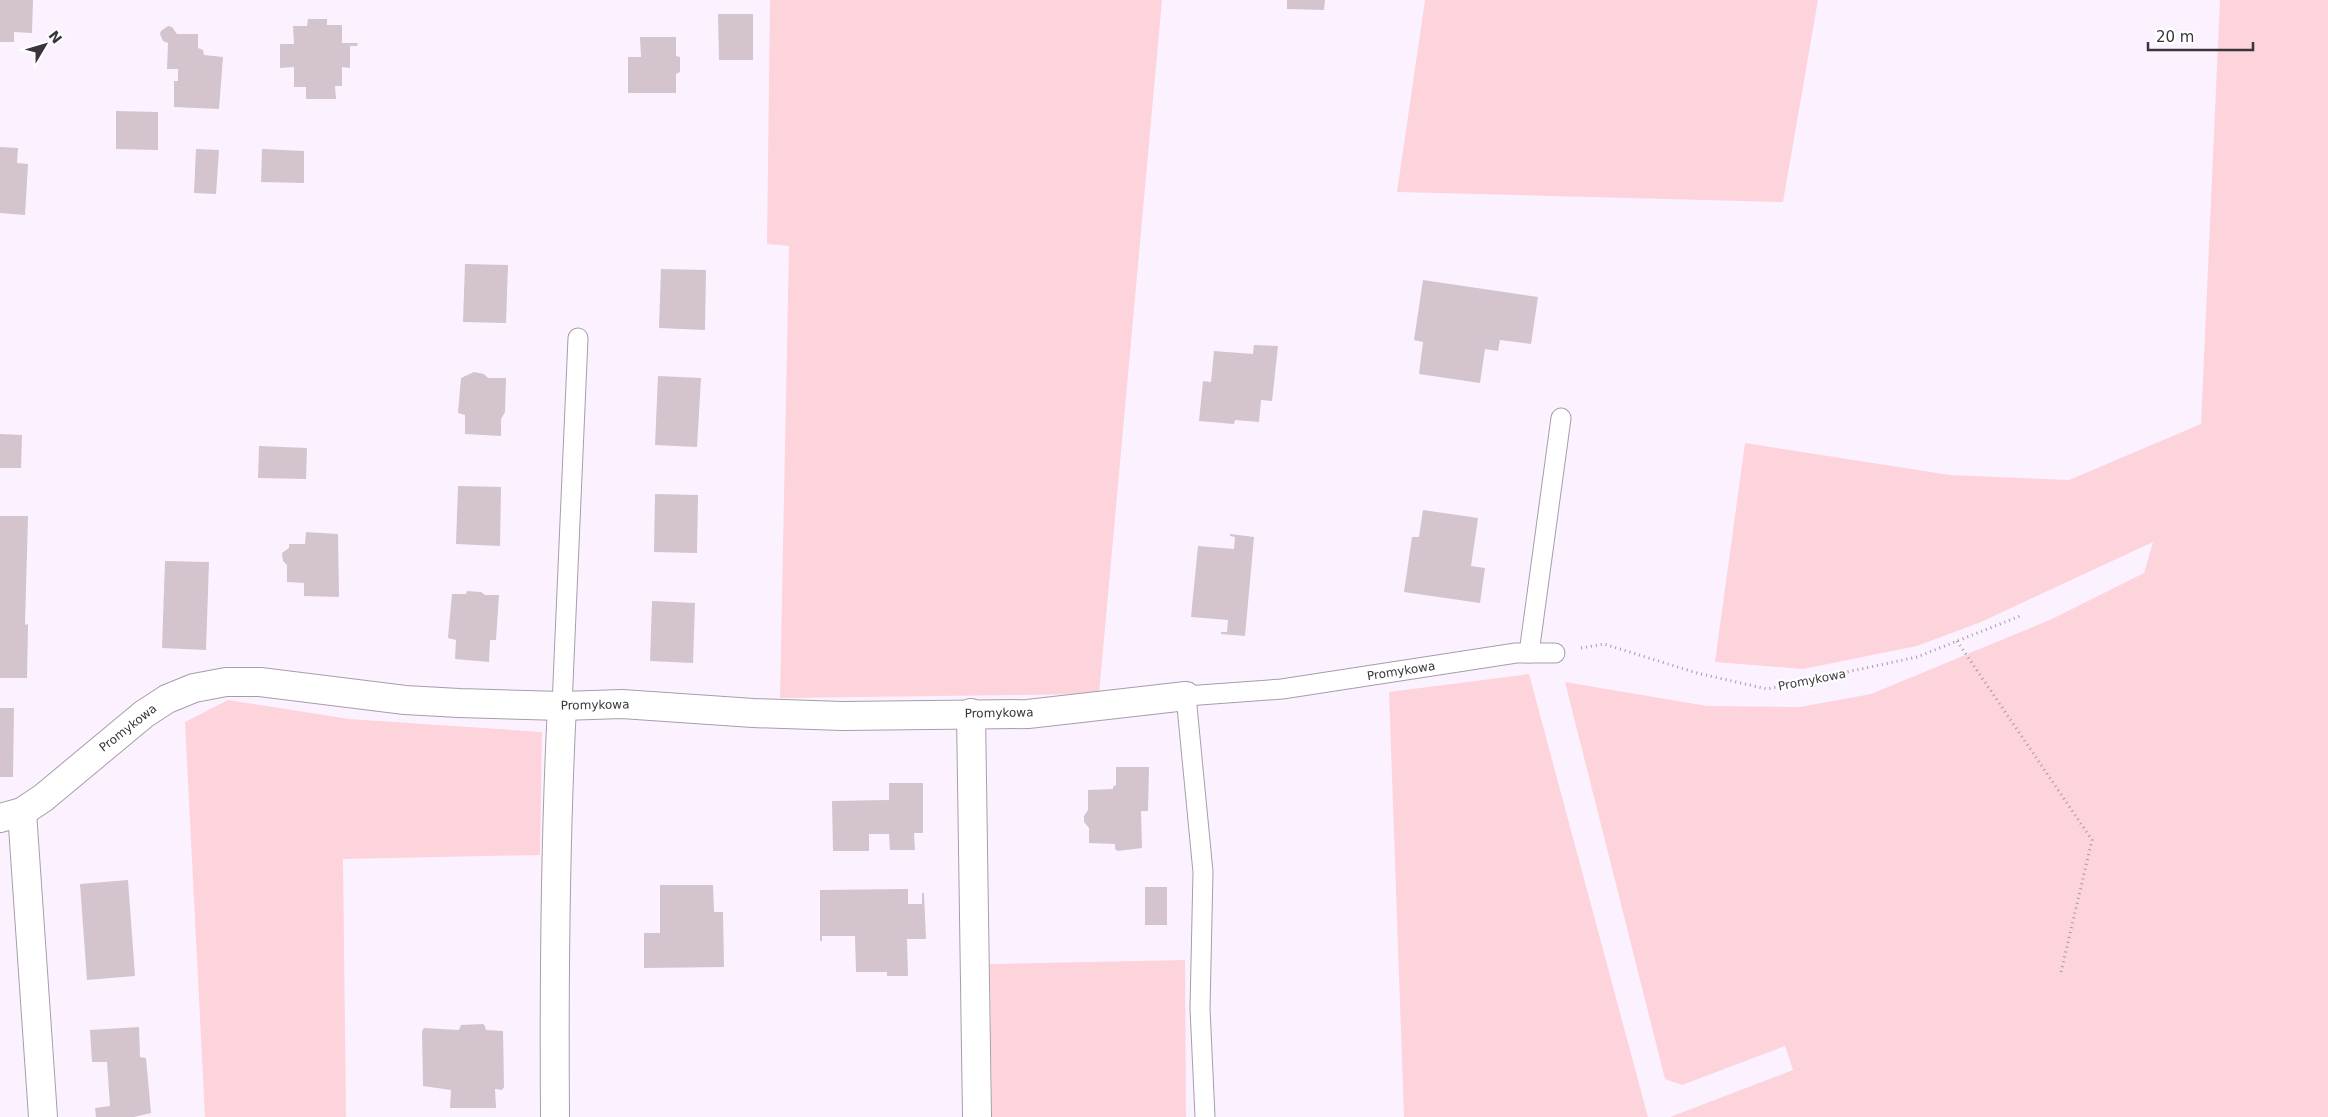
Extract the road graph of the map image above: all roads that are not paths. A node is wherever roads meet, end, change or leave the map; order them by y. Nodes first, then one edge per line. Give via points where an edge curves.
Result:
1 (578, 338) dead end
2 (1561, 418) dead end
3 (1529, 653) junction
4 (1555, 653) road end
5 (1186, 696) junction
6 (562, 706) junction
7 (971, 713) junction
8 (11, 815) edge
9 (43, 1117) edge
10 (555, 1117) edge
11 (977, 1117) edge
12 (1205, 1117) edge

1 - 6 lane
2 - 3 lane
3 - 4 lane, Promykowa
3 - 5 lane, Promykowa via 1282,689
5 - 7 street, Promykowa via 1028,714
5 - 12 lane via 1203,872 1200,1008
6 - 7 street, Promykowa via 622,704 842,716
6 - 8 street, Promykowa via 405,700 260,682 194,688 167,699 144,714 66,780
6 - 10 street via 554,973
7 - 11 street
8 - 9 street

